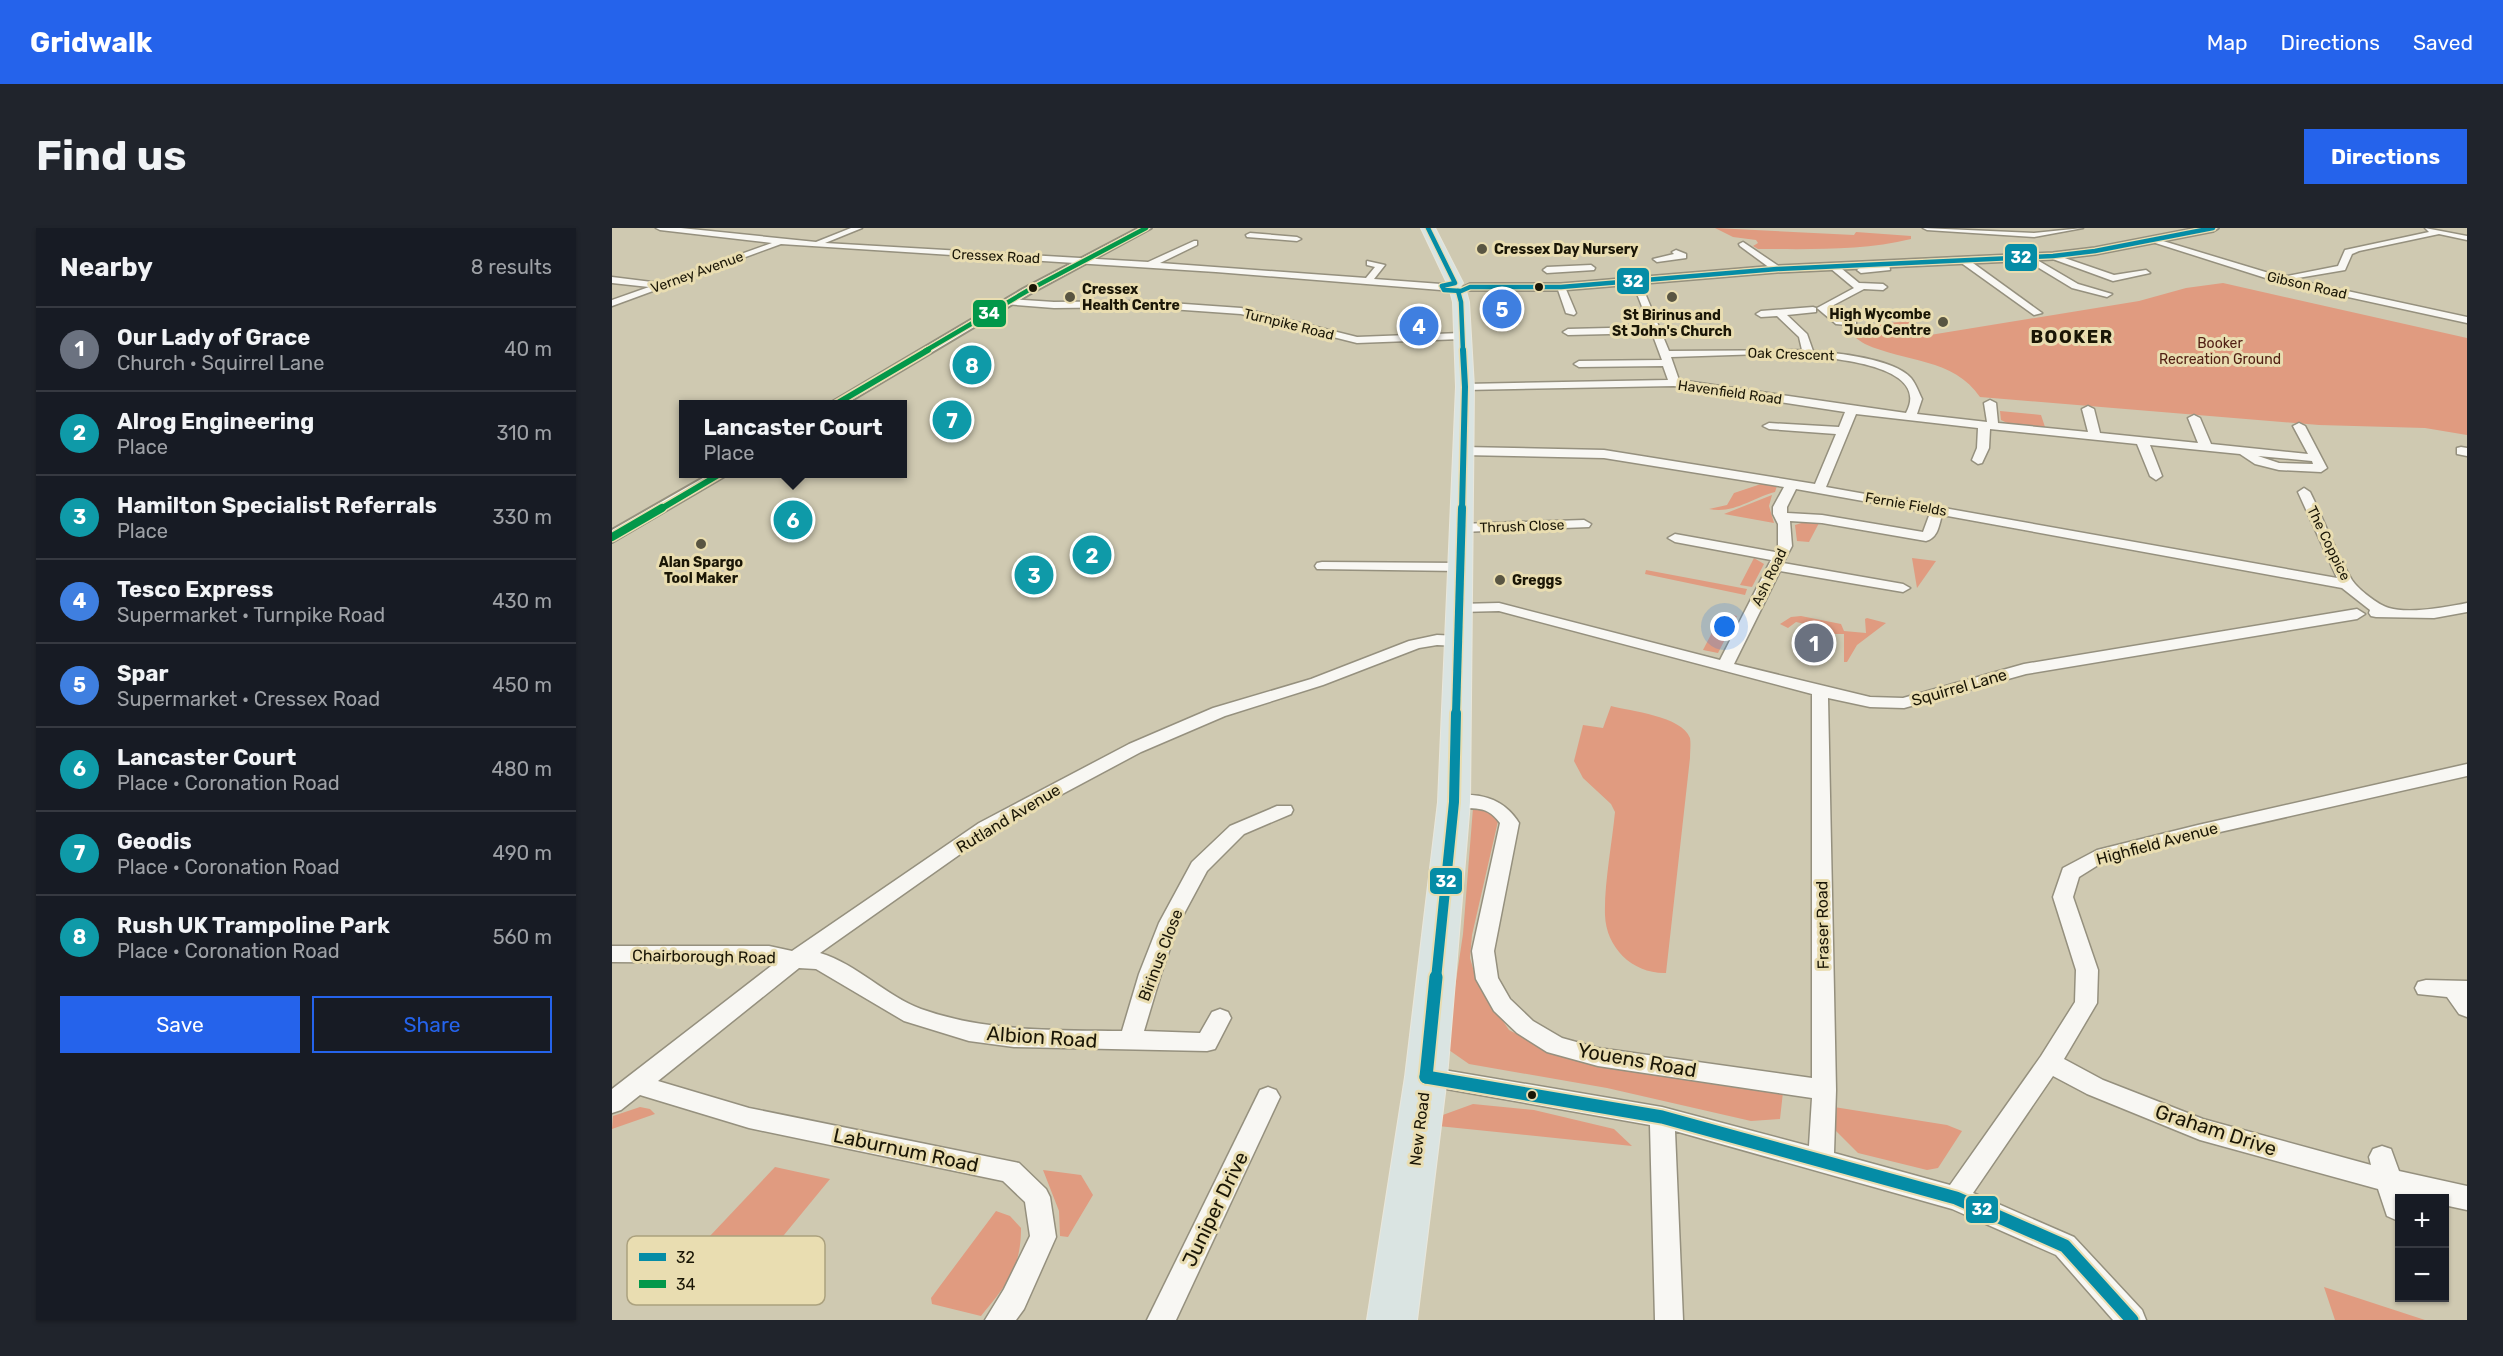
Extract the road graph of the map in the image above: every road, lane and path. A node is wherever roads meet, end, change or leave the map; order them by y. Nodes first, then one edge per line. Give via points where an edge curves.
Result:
1 (660, 228) edge
2 (858, 228) edge
3 (1146, 228) edge
4 (1428, 228) edge
5 (1927, 228) edge
6 (2079, 228) edge
7 (2213, 228) edge
8 (2423, 228) edge
9 (2438, 232) junction
10 (1252, 238) dead end
11 (2467, 238) edge
12 (1297, 239) dead end
13 (2150, 240) junction
14 (782, 242) junction
15 (1194, 243) dead end
16 (1743, 244) dead end
17 (814, 245) junction
18 (2053, 256) junction
19 (2027, 257) junction
20 (1657, 259) dead end
21 (1963, 260) junction
22 (1084, 261) junction
23 (1370, 263) dead end
24 (1151, 264) junction
25 (1885, 264) junction
26 (1833, 266) junction
27 (1777, 269) junction
28 (1547, 270) dead end
29 (1861, 270) dead end
30 (2146, 273) dead end
31 (1693, 276) junction
32 (2278, 279) junction
33 (612, 280) edge
34 (1368, 281) junction
35 (1636, 281) junction
36 (1600, 284) junction
37 (662, 285) junction
38 (1858, 286) junction
39 (1456, 287) junction
40 (1561, 287) junction
41 (1882, 287) dead end
42 (2107, 294) dead end
43 (1008, 302) junction
44 (612, 303) edge
45 (1813, 310) dead end
46 (1571, 313) dead end
47 (1780, 313) junction
48 (1761, 314) dead end
49 (2037, 314) dead end
50 (2467, 320) edge
51 (1853, 324) dead end
52 (1655, 330) junction
53 (1568, 332) dead end
54 (1461, 336) junction
55 (1808, 352) junction
56 (1666, 358) junction
57 (1579, 364) dead end
58 (1674, 383) junction
59 (1465, 387) junction
60 (844, 400) edge
61 (1990, 403) dead end
62 (2088, 409) dead end
63 (1852, 410) junction
64 (1910, 416) junction
65 (2194, 418) dead end
66 (1988, 425) junction
67 (1769, 426) dead end
68 (2299, 426) dead end
69 (1845, 431) junction
70 (2095, 436) junction
71 (2142, 441) junction
72 (2206, 447) junction
73 (1463, 451) junction
74 (1978, 460) dead end
75 (2156, 476) dead end
76 (713, 478) edge
77 (1792, 484) junction
78 (1819, 489) junction
79 (2289, 491) dead end
80 (1937, 510) junction
81 (1781, 517) junction
82 (1585, 524) dead end
83 (1460, 528) junction
84 (612, 537) edge
85 (1675, 538) dead end
86 (1777, 562) junction
87 (1322, 566) dead end
88 (1460, 567) junction
89 (2347, 584) junction
90 (1903, 588) dead end
91 (2467, 607) edge
92 (1459, 608) junction
93 (2386, 613) junction
94 (1459, 641) junction
95 (1725, 667) junction
96 (1820, 691) junction
97 (2467, 770) edge
98 (1454, 802) junction
99 (1284, 810) dead end
100 (612, 954) edge
101 (795, 960) junction
102 (2426, 988) dead end
103 (2460, 990) edge
104 (2467, 1008) edge
105 (1220, 1018) dead end
106 (1130, 1042) junction
107 (2049, 1063) junction
108 (1426, 1077) junction
109 (636, 1084) junction
110 (1824, 1090) junction
111 (1268, 1097) dead end
112 (612, 1103) edge
113 (1662, 1117) junction
114 (1821, 1159) junction
115 (2386, 1169) junction
116 (1956, 1198) junction
117 (2467, 1198) edge
118 (2395, 1204) edge
119 (999, 1320) edge
120 (1161, 1320) edge
121 (1392, 1320) edge
122 (1669, 1320) edge
123 (2132, 1320) edge

1 - 14 street, Cressex Road
2 - 17 street
3 - 22 street
4 - 39 highway
5 - 6 street via 2034,235
7 - 13 street, Cressex Road
8 - 9 street
9 - 11 street
9 - 32 street via 2348,252 2342,268
10 - 12 street
13 - 18 street, Cressex Road
13 - 32 street, Gibson Road
14 - 17 street, Cressex Road
14 - 37 street, Verney Avenue
15 - 24 street
16 - 27 street
17 - 22 street, Cressex Road
18 - 19 street, Cressex Road
18 - 30 street via 2113,278
19 - 21 street, Cressex Road
19 - 42 street via 2074,286
20 - 31 street via 1675,255
21 - 25 street, Cressex Road
21 - 49 street
22 - 24 street, Cressex Road
22 - 43 street
23 - 34 street via 1382,265
24 - 34 street, Cressex Road
25 - 26 street, Cressex Road
25 - 29 street via 1887,268
26 - 27 street, Cressex Road
26 - 38 street
27 - 31 street, Cressex Road
28 - 36 street via 1588,264
31 - 35 street, Cressex Road
32 - 50 street, Gibson Road
33 - 37 street
34 - 39 street, Cressex Road
35 - 36 street, Cressex Road
35 - 52 street
36 - 40 street, Cressex Road
37 - 44 street, Verney Avenue
38 - 41 street
38 - 51 street via 1858,292 1822,308 1839,322
39 - 40 street, Cressex Road
39 - 54 highway, New Road via 1461,305
40 - 46 street
43 - 54 street, Turnpike Road via 1142,304 1241,311 1357,340
43 - 60 street
45 - 47 street
47 - 48 street
47 - 55 street via 1804,336
52 - 53 street
52 - 56 street
54 - 59 highway, New Road
55 - 56 street, Oak Crescent
55 - 64 street, Oak Crescent via 1856,358 1907,378 1917,401
56 - 57 street, Oak Crescent
56 - 58 street
58 - 59 street, Havenfield Road
58 - 63 street, Havenfield Road
59 - 73 highway, New Road
61 - 66 street
62 - 70 street
63 - 64 street, Havenfield Road
63 - 69 street
64 - 66 street, Havenfield Road
65 - 72 street
66 - 70 street, Havenfield Road
66 - 74 street
67 - 69 street
68 - 72 street, Havenfield Road via 2317,458
69 - 78 street
70 - 71 street, Havenfield Road
71 - 72 street, Havenfield Road
71 - 75 street
73 - 77 street, Fernie Fields via 1604,454
73 - 83 highway, New Road
76 - 84 street
77 - 78 street, Fernie Fields
77 - 81 street, Ash Road via 1780,507
78 - 80 street, Fernie Fields
79 - 89 street, The Coppice via 2311,493
80 - 81 street via 1926,537 1822,519
80 - 89 street, Fernie Fields
81 - 86 street, Ash Road via 1785,524 1785,546
82 - 83 street, Thrush Close
83 - 88 highway, New Road
85 - 86 street
86 - 90 street
86 - 95 street, Ash Road
87 - 88 street
88 - 92 highway, New Road
89 - 93 street, The Coppice
91 - 93 street, Squirrel Lane
92 - 94 highway, New Road
92 - 95 street, Squirrel Lane via 1498,607
93 - 96 street, Squirrel Lane via 2362,613 2024,669 1904,703 1870,702
94 - 98 highway, New Road
94 - 101 street, Rutland Avenue via 1415,644 1317,682 1219,712 1135,748 986,827
95 - 96 street, Squirrel Lane
96 - 110 street, Fraser Road
97 - 107 street, Highfield Avenue via 2097,857 2070,873 2063,897 2087,970 2086,1003
98 - 108 highway, New Road
98 - 110 street, Youens Road via 1488,802 1502,810 1510,823 1483,951 1487,979 1502,1005 1525,1027 1555,1045 1598,1057
99 - 106 street, Birinus Close via 1237,830 1198,867 1169,923
100 - 101 street, Chairborough Road via 769,954
101 - 106 street, Albion Road via 820,961 912,1015 969,1032 1014,1038
101 - 109 street, Rutland Avenue
102 - 103 street
103 - 104 street
105 - 106 street, Albion Road via 1207,1042
107 - 115 street, Graham Drive via 2095,1087 2200,1129
107 - 116 street, Highfield Avenue
108 - 113 street
108 - 121 highway, New Road
109 - 112 street, Rutland Avenue
109 - 119 street, Laburnum Road via 749,1118 1010,1171 1037,1197 1043,1237 1014,1299
110 - 114 street, Fraser Road
111 - 120 street, Juniper Drive
113 - 114 street
113 - 122 street
114 - 116 street
115 - 117 street, Graham Drive
115 - 118 street
116 - 123 street via 2065,1246

